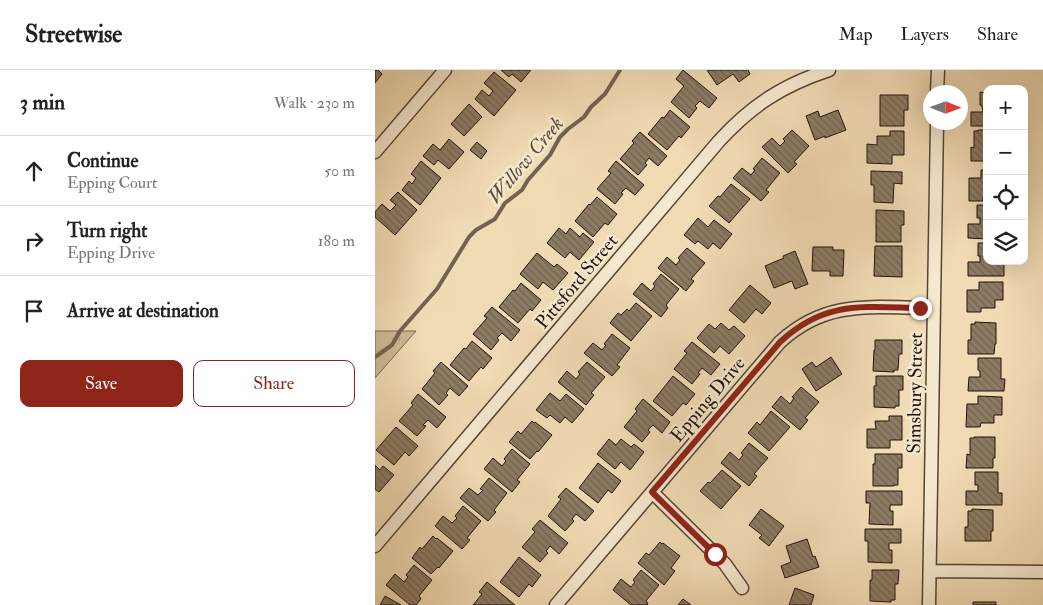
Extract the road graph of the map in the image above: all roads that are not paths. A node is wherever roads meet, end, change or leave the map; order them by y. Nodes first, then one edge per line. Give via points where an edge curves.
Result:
1 (445, 70) edge
2 (829, 70) edge
3 (937, 70) edge
4 (937, 85) edge
5 (937, 130) edge
6 (375, 152) edge
7 (934, 308) junction
8 (652, 492) junction
9 (375, 546) edge
10 (930, 571) junction
11 (1043, 572) edge
12 (742, 588) dead end
13 (556, 605) edge
14 (929, 605) edge

1 - 6 street
2 - 9 street, Pittsford Street via 783,88 735,124
3 - 4 street
5 - 7 street, Simsbury Street
7 - 8 street, Epping Drive via 847,308 822,314 800,326 780,342
7 - 10 street, Simsbury Street
8 - 12 street via 725,564
8 - 13 street, Epping Drive
10 - 11 street
10 - 14 street, Simsbury Street

